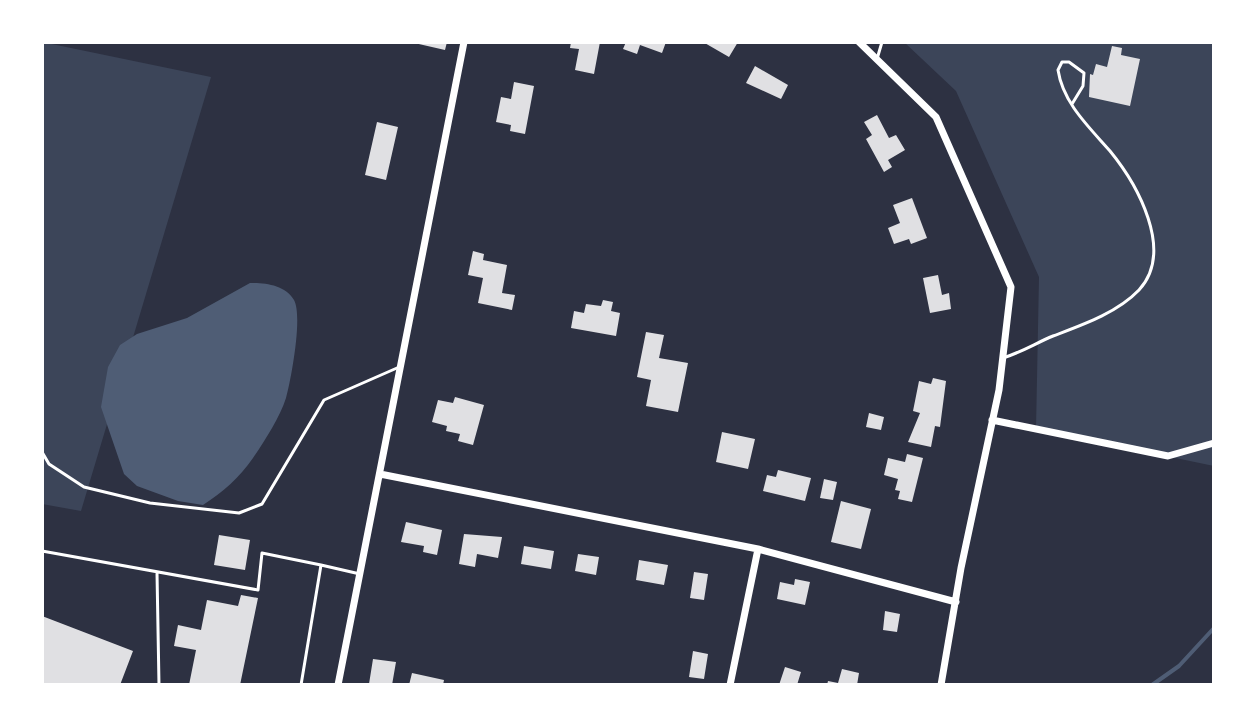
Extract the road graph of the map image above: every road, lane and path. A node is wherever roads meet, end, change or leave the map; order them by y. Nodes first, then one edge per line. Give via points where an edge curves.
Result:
1 (464, 42) edge
2 (859, 42) edge
3 (882, 42) edge
4 (877, 59) junction
5 (1072, 104) junction
6 (1003, 358) junction
7 (400, 367) junction
8 (992, 420) junction
9 (1214, 443) edge
10 (42, 452) edge
11 (380, 474) junction
12 (758, 549) junction
13 (42, 551) edge
14 (321, 565) junction
15 (157, 572) junction
16 (360, 574) junction
17 (956, 602) junction
18 (159, 685) edge
19 (301, 685) edge
20 (338, 685) edge
21 (730, 685) edge
22 (941, 685) edge

1 - 7 street
2 - 4 street
3 - 4 lane
4 - 6 street via 936,117 965,175 1011,287
5 - 5 lane via 1060,82 1062,62 1084,73
5 - 6 lane via 1135,185 1150,229 1150,266 1144,283 1123,303
6 - 8 street
7 - 10 lane via 324,400 262,504 239,513 150,503 84,487 49,464
7 - 11 street
8 - 9 street via 1168,456
8 - 17 street
11 - 12 street
11 - 16 street
12 - 17 street
12 - 21 street
13 - 15 lane
14 - 15 lane via 262,553 258,590
14 - 16 lane
14 - 19 lane
15 - 18 lane
16 - 20 street
17 - 22 street

